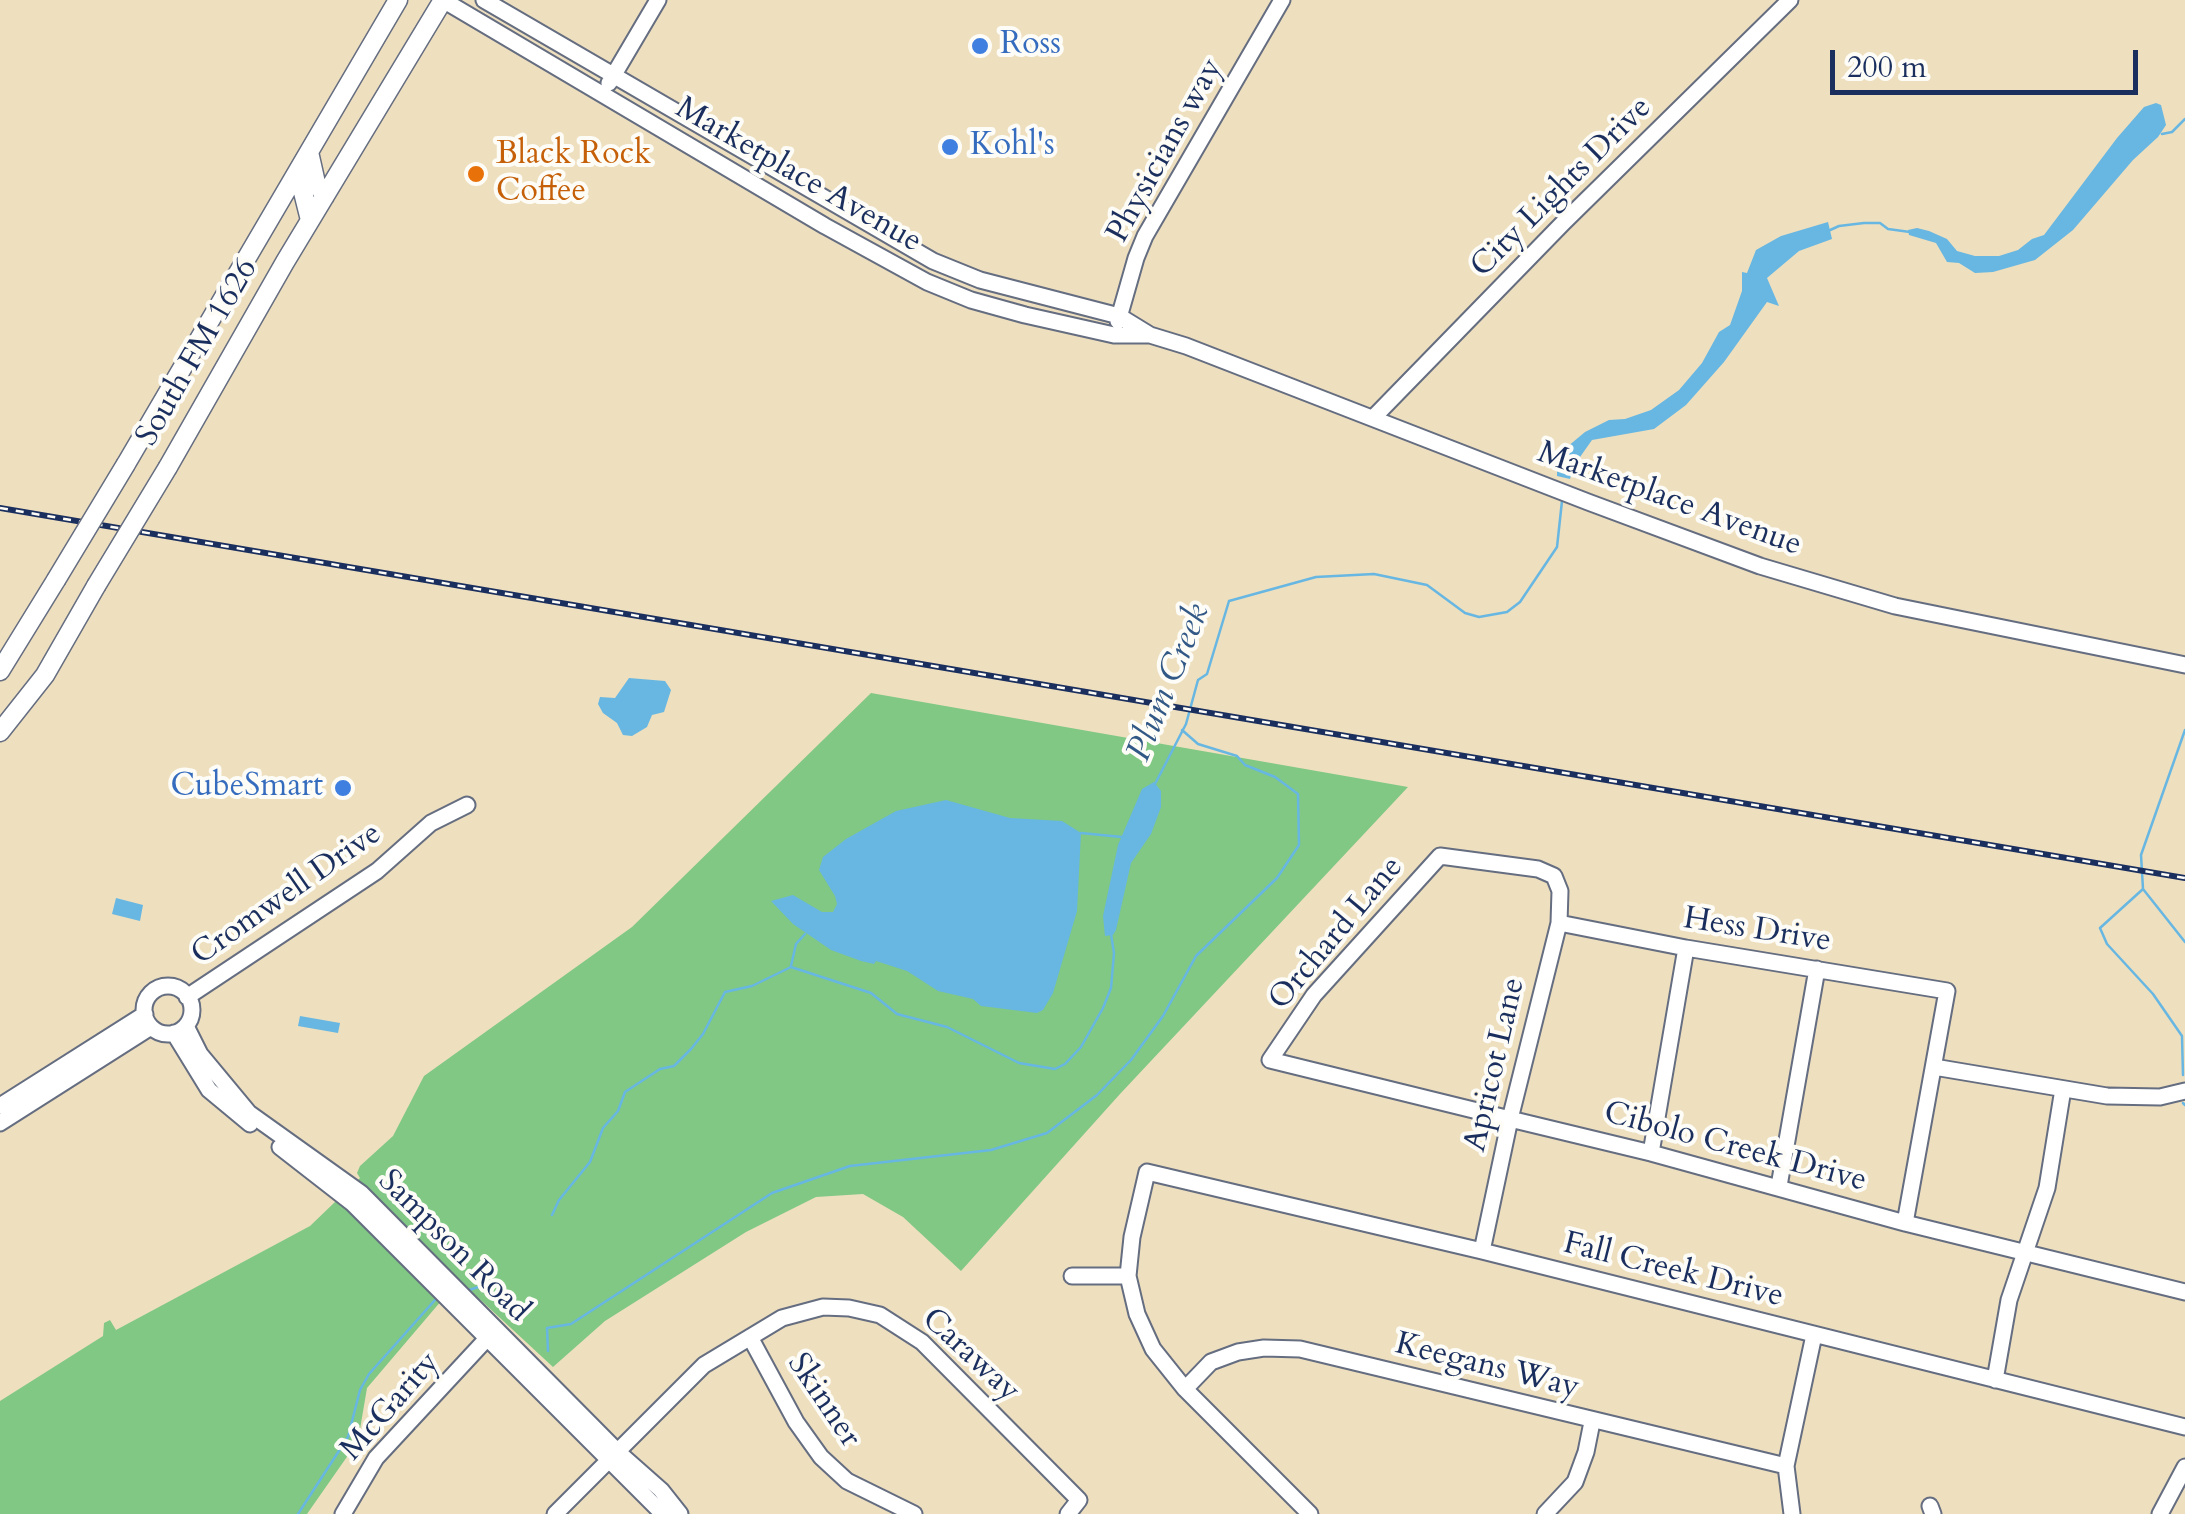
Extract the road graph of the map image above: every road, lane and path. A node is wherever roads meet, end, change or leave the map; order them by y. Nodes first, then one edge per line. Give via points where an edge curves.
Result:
1 (398, 0) edge
2 (443, 0) edge
3 (484, 0) edge
4 (658, 0) edge
5 (1282, 0) edge
6 (1787, 1) edge
7 (614, 75) junction
8 (602, 94) junction
9 (309, 152) junction
10 (296, 175) junction
11 (325, 196) junction
12 (310, 220) junction
13 (1119, 316) junction
14 (1114, 335) junction
15 (1150, 335) junction
16 (1374, 418) junction
17 (2183, 665) edge
18 (0, 671) edge
19 (0, 732) edge
20 (467, 805) dead end
21 (1560, 891) joint
22 (1559, 923) junction
23 (1686, 948) junction
24 (1817, 970) junction
25 (188, 997) junction
26 (148, 1021) junction
27 (180, 1030) junction
28 (1270, 1060) joint
29 (1934, 1067) junction
30 (2063, 1089) junction
31 (2185, 1091) edge
32 (0, 1106) edge
33 (1510, 1119) junction
34 (0, 1122) edge
35 (1651, 1153) junction
36 (1778, 1186) junction
37 (1906, 1223) junction
38 (1482, 1251) junction
39 (2026, 1252) junction
40 (1072, 1276) dead end
41 (1128, 1276) junction
42 (2185, 1292) edge
43 (491, 1334) junction
44 (1814, 1336) junction
45 (750, 1337) junction
46 (1996, 1380) junction
47 (1185, 1389) junction
48 (1592, 1422) junction
49 (2185, 1426) edge
50 (613, 1456) junction
51 (1786, 1466) junction
52 (2185, 1468) edge
53 (342, 1514) edge
54 (555, 1514) edge
55 (662, 1514) edge
56 (680, 1514) edge
57 (914, 1514) edge
58 (1068, 1514) edge
59 (1310, 1514) edge
60 (1545, 1514) edge
61 (1792, 1514) edge
62 (2160, 1514) edge

1 - 9 main road, South FM 1626
2 - 8 street, Marketplace Avenue
2 - 11 main road, South FM 1626
3 - 7 street, Marketplace Avenue
4 - 7 street
5 - 13 street, Physicians way via 1145,236
6 - 16 street, City Lights Drive
7 - 8 street
7 - 13 street, Marketplace Avenue via 933,262
8 - 14 street, Marketplace Avenue via 926,282
9 - 10 main road, South FM 1626
9 - 11 main road
10 - 12 main road
10 - 18 main road, South FM 1626, bridge
11 - 12 main road, South FM 1626
12 - 19 main road, South FM 1626, bridge via 45,675
13 - 14 street, Physicians way
13 - 15 street, Marketplace Avenue
14 - 15 street, Marketplace Avenue
15 - 16 street, Marketplace Avenue
16 - 17 street, Marketplace Avenue via 1760,566 1896,606
20 - 25 street, Cromwell Drive via 431,823 377,871
21 - 22 street, Apricot Lane
21 - 28 street, Orchard Lane via 1554,876 1538,869 1440,856 1314,995
22 - 23 street, Hess Drive
22 - 33 street, Apricot Lane
23 - 24 street, Hess Drive
23 - 35 street
24 - 29 street, Hess Drive via 1947,990
24 - 36 street
25 - 26 street via 162,987 150,995
25 - 27 street via 192,1012
26 - 27 street via 162,1033
26 - 32 street
26 - 34 street
27 - 43 street, Sampson Road via 209,1090 352,1203
28 - 33 street, Cibolo Creek Drive
29 - 30 street
29 - 37 street
30 - 31 street via 2133,1099
30 - 39 street via 2047,1188
33 - 35 street, Cibolo Creek Drive
33 - 38 street, Apricot Lane
35 - 36 street, Cibolo Creek Drive
36 - 37 street, Cibolo Creek Drive
37 - 39 street, Cibolo Creek Drive
38 - 41 street, Fall Creek Drive via 1148,1172
38 - 44 street, Fall Creek Drive
39 - 42 street, Cibolo Creek Drive
39 - 46 street via 2009,1300
40 - 41 street
41 - 47 street via 1153,1349
43 - 50 street, Sampson Road
43 - 53 street, McGarity via 376,1458
44 - 46 street, Fall Creek Drive
44 - 51 street
45 - 50 street, Caraway via 704,1365
45 - 57 street, Skinner via 821,1457 846,1481
45 - 58 street, Caraway via 782,1318 822,1307 880,1315 922,1342 1079,1500
46 - 49 street, Fall Creek Drive
47 - 48 street, Keegans Way via 1225,1357 1300,1349
47 - 59 street
48 - 51 street, Keegans Way
48 - 60 street via 1575,1482
50 - 54 street, Caraway
50 - 55 street, Sampson Road
50 - 56 street, Sampson Road via 661,1490
51 - 61 street
52 - 62 street

